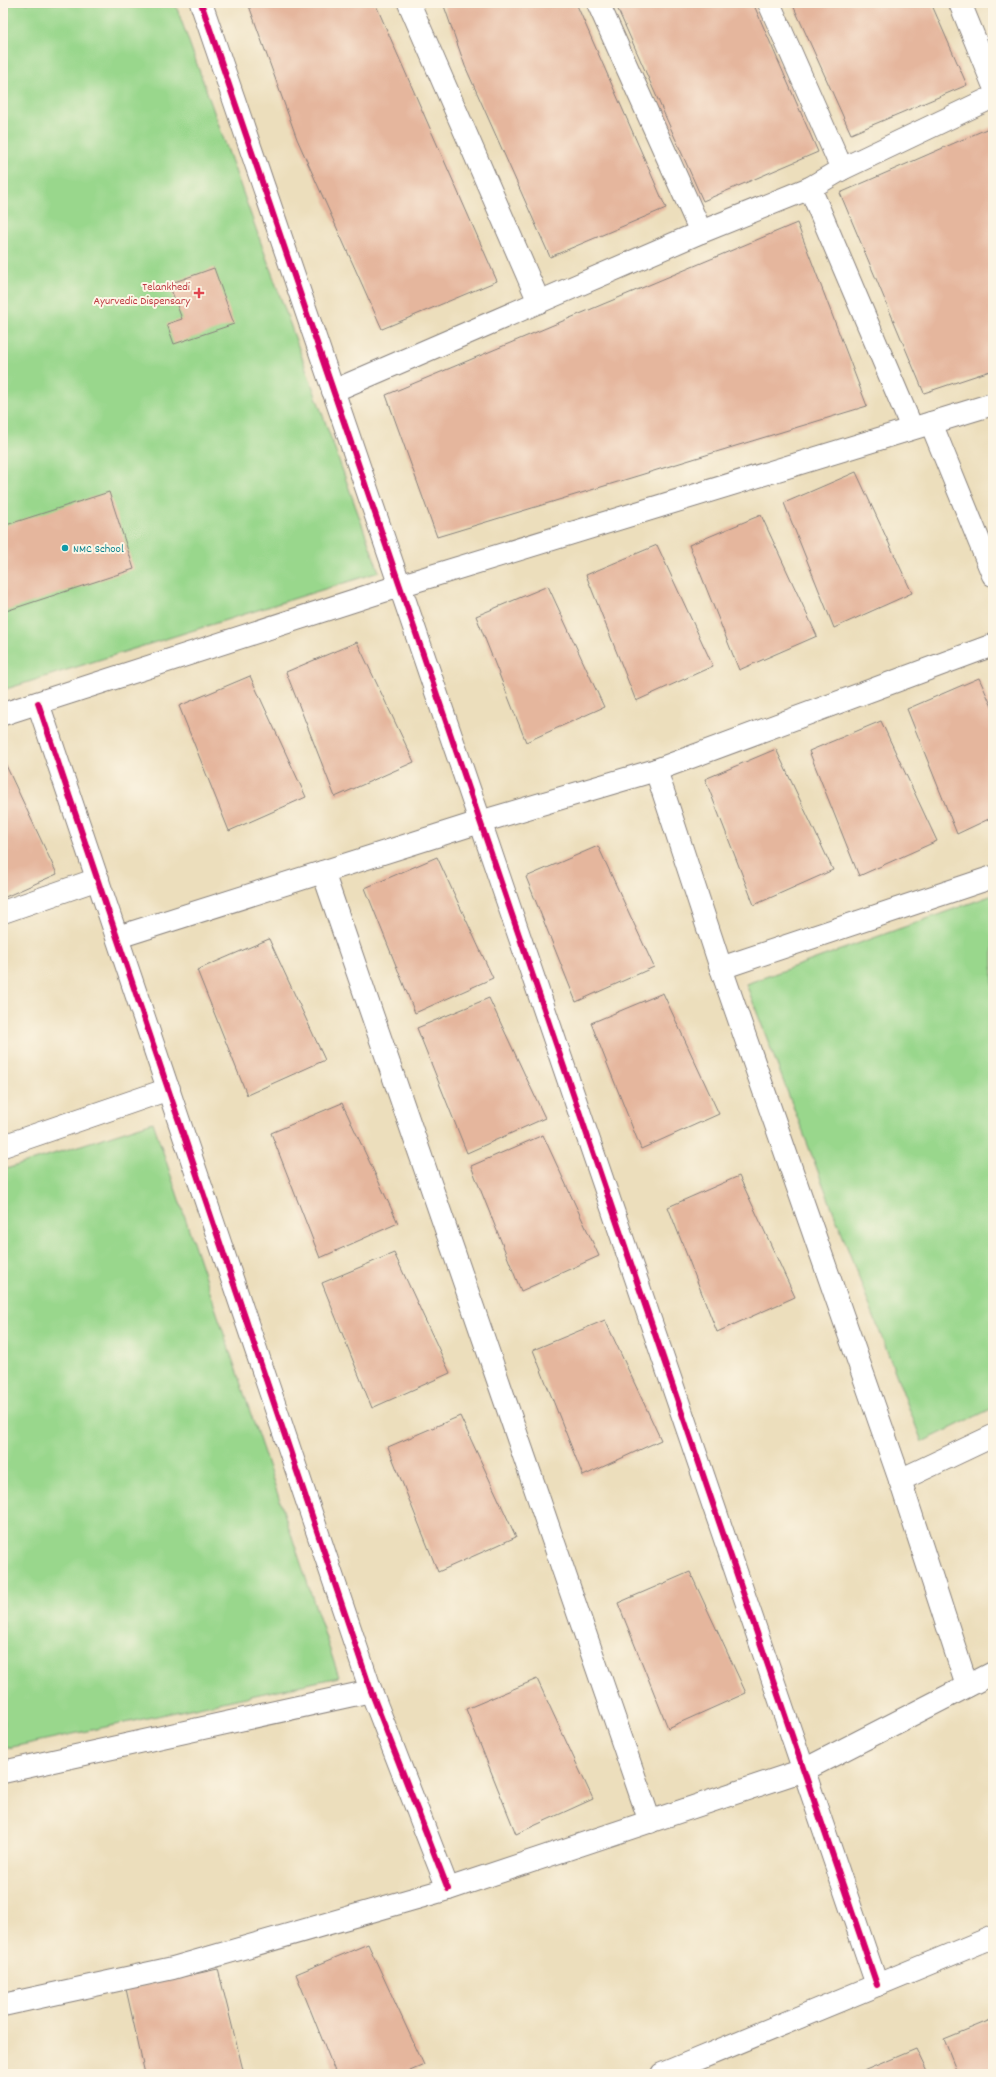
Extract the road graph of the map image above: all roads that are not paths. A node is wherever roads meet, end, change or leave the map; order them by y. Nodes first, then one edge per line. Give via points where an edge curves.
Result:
1 (201, 3) edge
2 (409, 3) edge
3 (598, 3) edge
4 (769, 3) edge
5 (960, 3) edge
6 (993, 84) edge
7 (993, 97) edge
8 (842, 169) junction
9 (810, 188) junction
10 (701, 232) junction
11 (539, 302) junction
12 (333, 391) junction
13 (993, 404) edge
14 (921, 426) junction
15 (993, 575) edge
16 (400, 586) junction
17 (993, 645) edge
18 (38, 703) junction
19 (3, 714) edge
20 (656, 770) junction
21 (480, 822) junction
22 (323, 872) junction
23 (993, 877) edge
24 (98, 879) junction
25 (3, 912) edge
26 (118, 937) junction
27 (720, 968) junction
28 (169, 1089) junction
29 (3, 1146) edge
30 (993, 1436) edge
31 (900, 1480) junction
32 (993, 1674) edge
33 (967, 1686) junction
34 (371, 1692) junction
35 (804, 1770) junction
36 (3, 1772) edge
37 (650, 1822) junction
38 (448, 1889) junction
39 (993, 1937) edge
40 (877, 1985) junction
41 (3, 2005) edge
42 (662, 2074) edge

1 - 12 street
2 - 11 street
3 - 10 street
4 - 8 street
5 - 6 street
7 - 8 street
8 - 9 street
9 - 10 street
9 - 14 street
10 - 11 street
11 - 12 street
12 - 16 street
13 - 14 street
14 - 15 street
14 - 16 street
16 - 18 street
16 - 21 street
17 - 20 street
18 - 19 street
18 - 24 street
20 - 21 street
20 - 27 street
21 - 22 street
21 - 35 street
22 - 26 street
22 - 37 street
23 - 27 street
24 - 25 street
24 - 26 street
26 - 28 street
27 - 31 street
28 - 29 street
28 - 34 street
30 - 31 street
31 - 33 street
32 - 33 street
33 - 35 street
34 - 36 street
34 - 38 street
35 - 37 street
35 - 40 street
37 - 38 street
38 - 41 street via 173,1968
39 - 40 street
40 - 42 street

